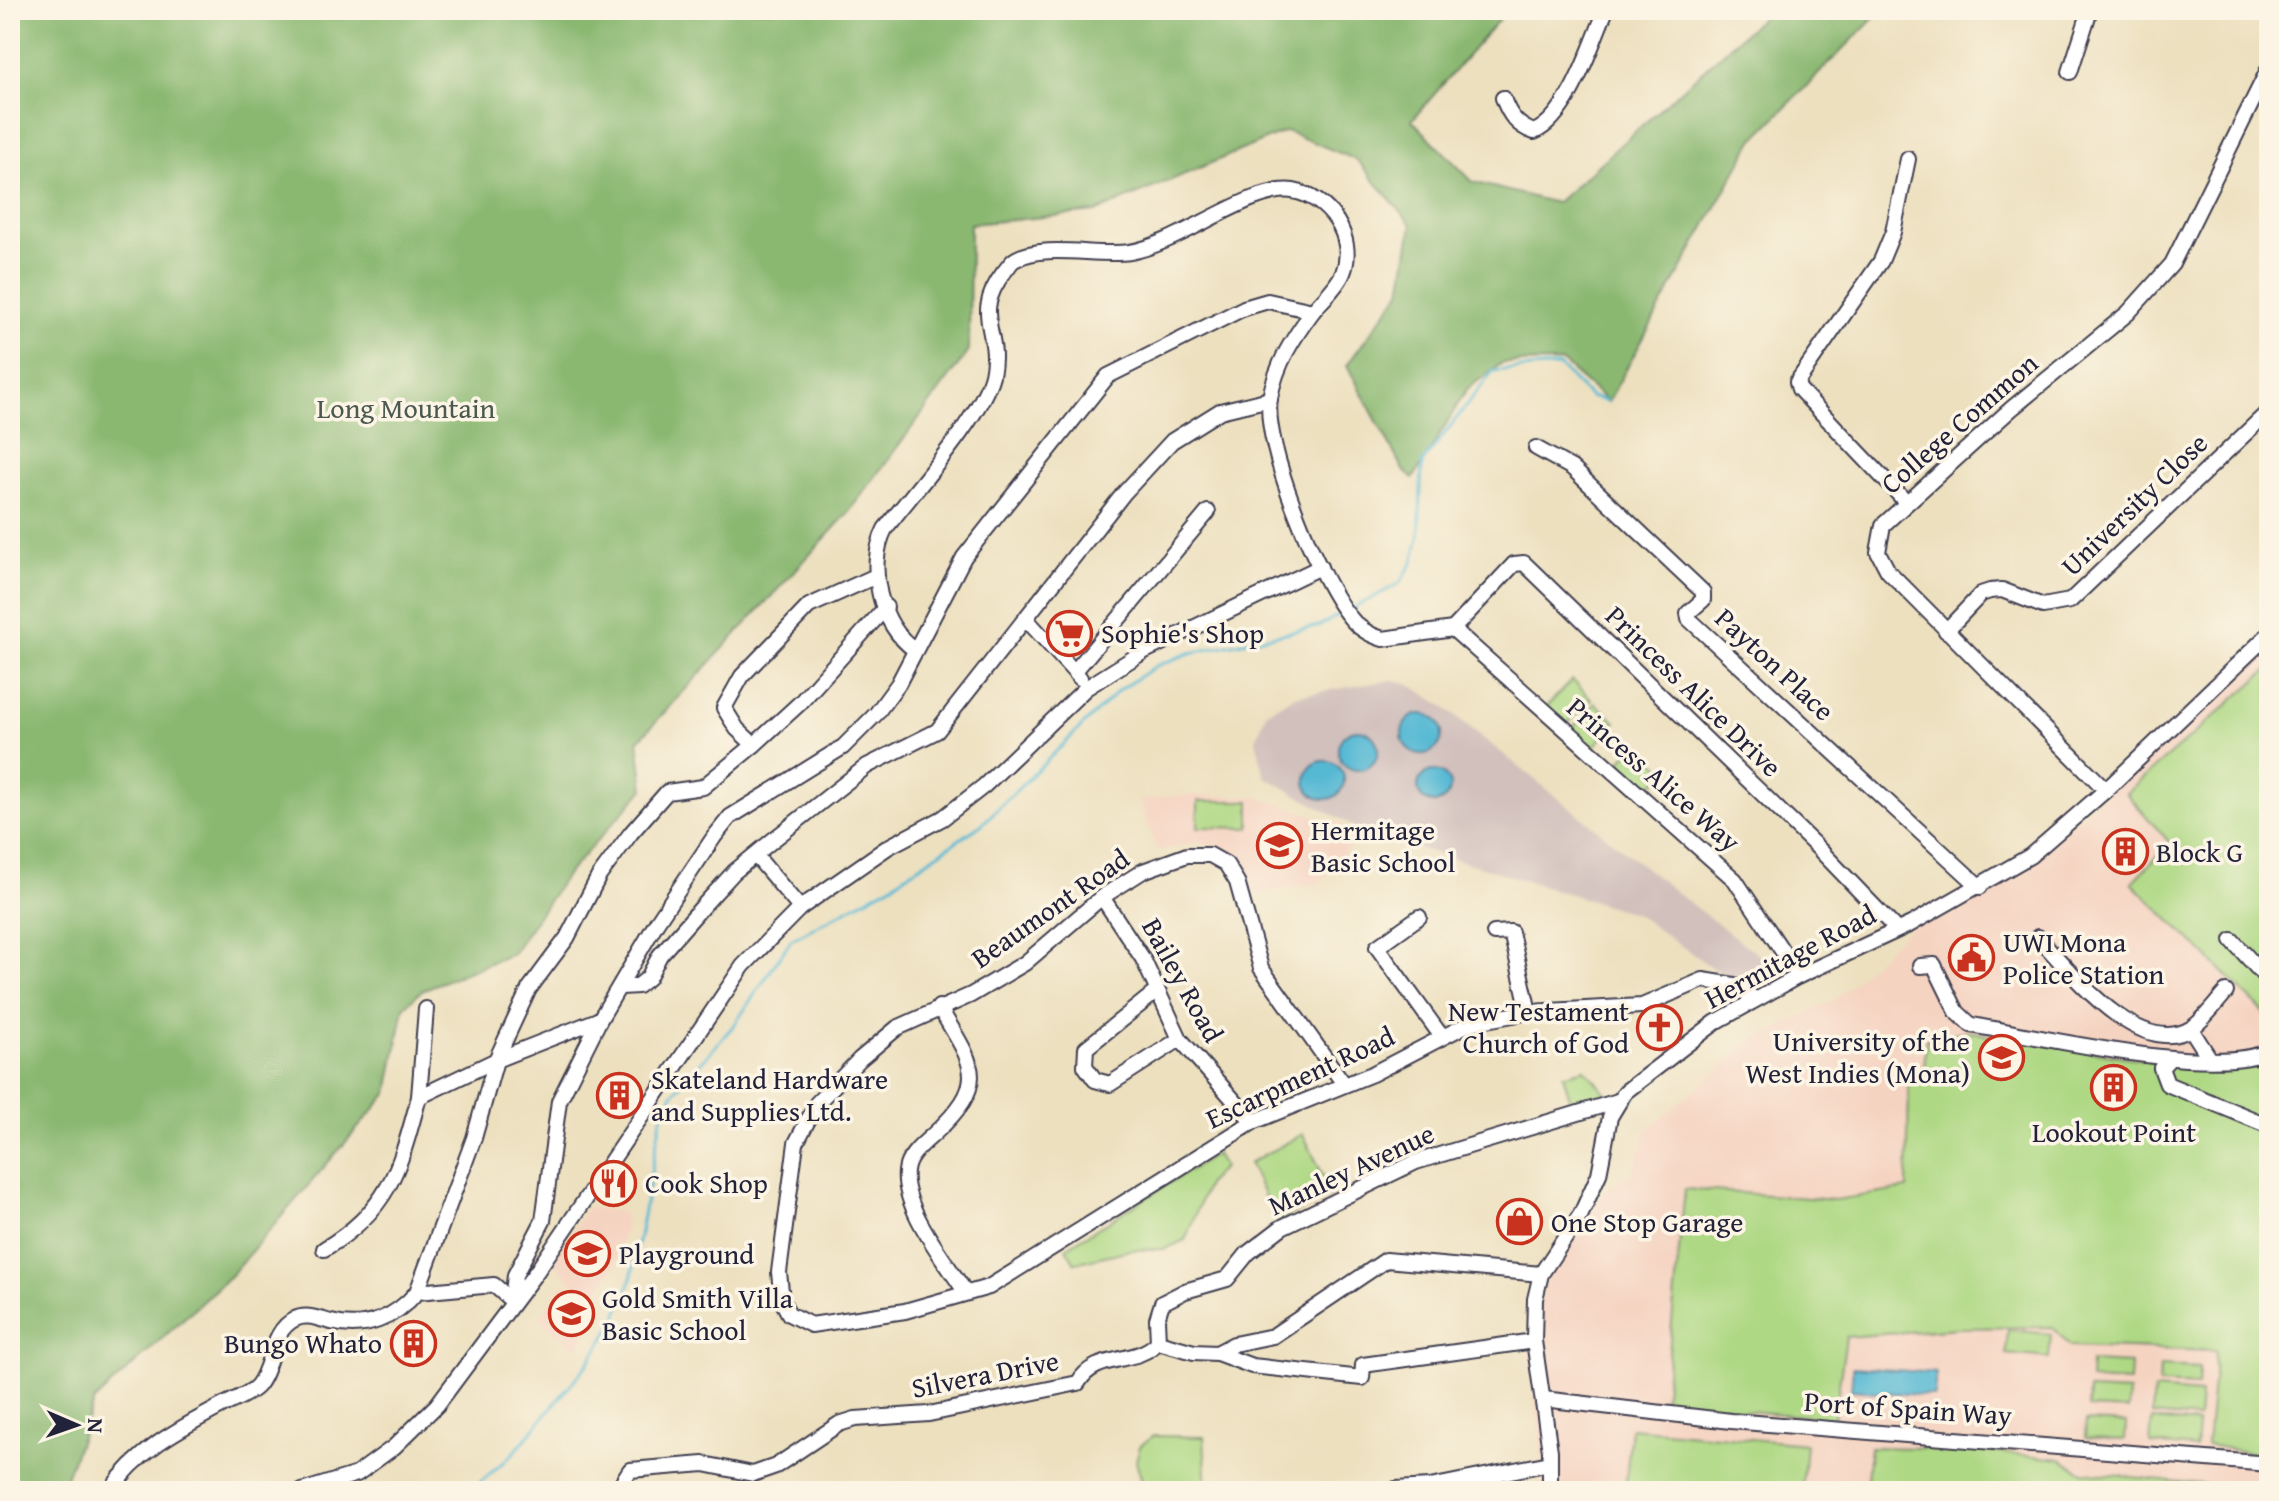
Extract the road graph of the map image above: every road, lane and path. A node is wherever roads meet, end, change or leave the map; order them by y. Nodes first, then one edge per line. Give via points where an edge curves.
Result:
1 (1606, 10) edge
2 (2090, 10) edge
3 (2269, 68) edge
4 (2070, 72) dead end
5 (1503, 98) dead end
6 (1908, 159) dead end
7 (1313, 311) junction
8 (1270, 399) junction
9 (2269, 411) edge
10 (1536, 448) dead end
11 (1906, 502) junction
12 (1208, 512) dead end
13 (1320, 567) junction
14 (876, 576) junction
15 (886, 607) junction
16 (1027, 620) junction
17 (1453, 629) junction
18 (1946, 631) junction
19 (2269, 634) edge
20 (915, 650) junction
21 (1075, 671) junction
22 (1086, 688) junction
23 (754, 745) junction
24 (2106, 790) junction
25 (757, 857) junction
26 (1980, 887) junction
27 (1102, 897) junction
28 (800, 908) junction
29 (1419, 917) dead end
30 (1896, 929) junction
31 (1494, 933) dead end
32 (2038, 937) dead end
33 (2232, 940) dead end
34 (1920, 966) dead end
35 (1799, 976) junction
36 (2269, 981) edge
37 (621, 987) junction
38 (1157, 991) junction
39 (2226, 992) dead end
40 (1755, 999) junction
41 (939, 1007) junction
42 (426, 1009) dead end
43 (1529, 1012) junction
44 (600, 1019) junction
45 (2191, 1029) junction
46 (1442, 1037) junction
47 (1180, 1039) junction
48 (2269, 1051) edge
49 (2170, 1058) junction
50 (2210, 1059) junction
51 (496, 1060) junction
52 (1344, 1084) junction
53 (419, 1097) junction
54 (1618, 1101) junction
55 (1253, 1122) junction
56 (2269, 1126) edge
57 (324, 1249) dead end
58 (1541, 1274) junction
59 (417, 1292) junction
60 (966, 1293) junction
61 (512, 1301) junction
62 (797, 1320) joint
63 (1534, 1341) junction
64 (1158, 1342) junction
65 (1217, 1353) junction
66 (1543, 1399) junction
67 (1550, 1463) junction
68 (2269, 1464) edge
69 (1396, 1489) dead end
70 (110, 1491) edge
71 (302, 1491) edge
72 (621, 1491) edge
73 (1550, 1491) edge

1 - 5 street via 1566,99 1545,127 1525,129
2 - 4 street
3 - 11 street, College Common via 2172,264 2128,313
6 - 11 street via 1893,232 1881,261 1797,382
7 - 8 street via 1283,355
7 - 14 street via 1342,274 1347,245 1330,213 1314,197 1294,191 1250,200 1180,236 1131,252 1032,254 1013,260 988,297 993,367 984,396 885,529 877,549
7 - 20 street via 1268,301 1244,308 1108,376 964,557
8 - 13 street via 1269,422 1279,461
8 - 16 street via 1220,411 1172,441 1107,514
9 - 18 street, University Close via 2070,601 2043,606 2002,590 1990,591
10 - 26 street, Payton Place via 1572,468 1703,592 1689,619
11 - 18 street, College Common via 1883,525 1878,552 1888,571
12 - 21 street
13 - 17 street via 1346,612 1372,636
13 - 22 street via 1143,652
14 - 15 street
14 - 23 street via 809,606 742,676 724,708
15 - 20 street via 903,642
15 - 23 street via 800,703
16 - 21 street
16 - 25 street via 937,731 867,766
17 - 30 street, Princess Alice Drive via 1514,564 1524,563
17 - 35 street, Princess Alice Way via 1735,880
18 - 24 street, College Common
19 - 24 street, Hermitage Road
20 - 37 street via 884,704 843,747 730,817 657,922
21 - 22 street
22 - 28 street via 943,818 888,847
23 - 51 street via 703,787 667,792 631,833 529,989
24 - 26 street, Hermitage Road via 2030,856
25 - 28 street
25 - 37 street via 734,872 702,907 660,955 648,978 638,986
26 - 30 street, Hermitage Road
27 - 38 street, Bailey Road via 1121,921
27 - 41 street, Beaumont Road via 1025,963
27 - 52 street, Beaumont Road via 1143,871 1187,855 1210,855 1226,864 1237,882 1261,968
28 - 61 street via 743,966
29 - 46 street via 1377,947
30 - 35 street, Hermitage Road
31 - 43 street via 1511,932
32 - 45 street via 2108,1011 2159,1035
33 - 36 street
34 - 49 street via 1934,965 1957,1012 1971,1025
35 - 40 street, Hermitage Road
37 - 44 street
38 - 47 street, Bailey Road
38 - 47 street via 1086,1048 1085,1066 1095,1080 1110,1084
39 - 45 street
40 - 43 street, Escarpment Road via 1734,985 1703,980 1642,1006
40 - 54 street, Hermitage Road via 1716,1022
41 - 60 street via 972,1069 972,1089 919,1148 907,1166 907,1183 917,1218
41 - 62 street, Beaumont Road via 897,1028 860,1059 817,1103 796,1143 779,1272 782,1301
42 - 53 street
43 - 46 street, Escarpment Road via 1470,1023
44 - 51 street
44 - 61 street via 559,1101 543,1221 515,1275
45 - 50 street
46 - 52 street, Escarpment Road
47 - 55 street, Bailey Road
48 - 50 street
49 - 50 street
49 - 56 street via 2161,1068 2167,1084
51 - 53 street
51 - 59 street via 474,1138
52 - 55 street, Escarpment Road
53 - 57 street via 384,1197 360,1225
54 - 58 street, Hermitage Road via 1599,1174 1581,1214
54 - 64 street, Manley Avenue via 1416,1162 1282,1227 1248,1253 1227,1279 1162,1303
55 - 60 street, Escarpment Road via 1036,1259 989,1287
58 - 63 street, Hermitage Road
58 - 65 street via 1386,1260 1273,1336
59 - 61 street via 494,1285
59 - 70 street via 402,1310 375,1322 344,1325 306,1316 294,1319 278,1339 256,1388 158,1442 126,1467
60 - 62 street, Escarpment Road via 831,1324
61 - 71 street via 437,1405 394,1447 357,1474
63 - 65 street via 1363,1365 1362,1378 1252,1366
63 - 66 street, Hermitage Road
64 - 65 street
64 - 72 street, Silvera Drive via 1141,1355 1101,1363 1078,1383 929,1414 839,1424 776,1466 753,1474 704,1464 643,1467 630,1470
66 - 67 street, Hermitage Road
66 - 68 street, Port of Spain Way via 1731,1421
67 - 69 street
67 - 73 street, Hermitage Road

